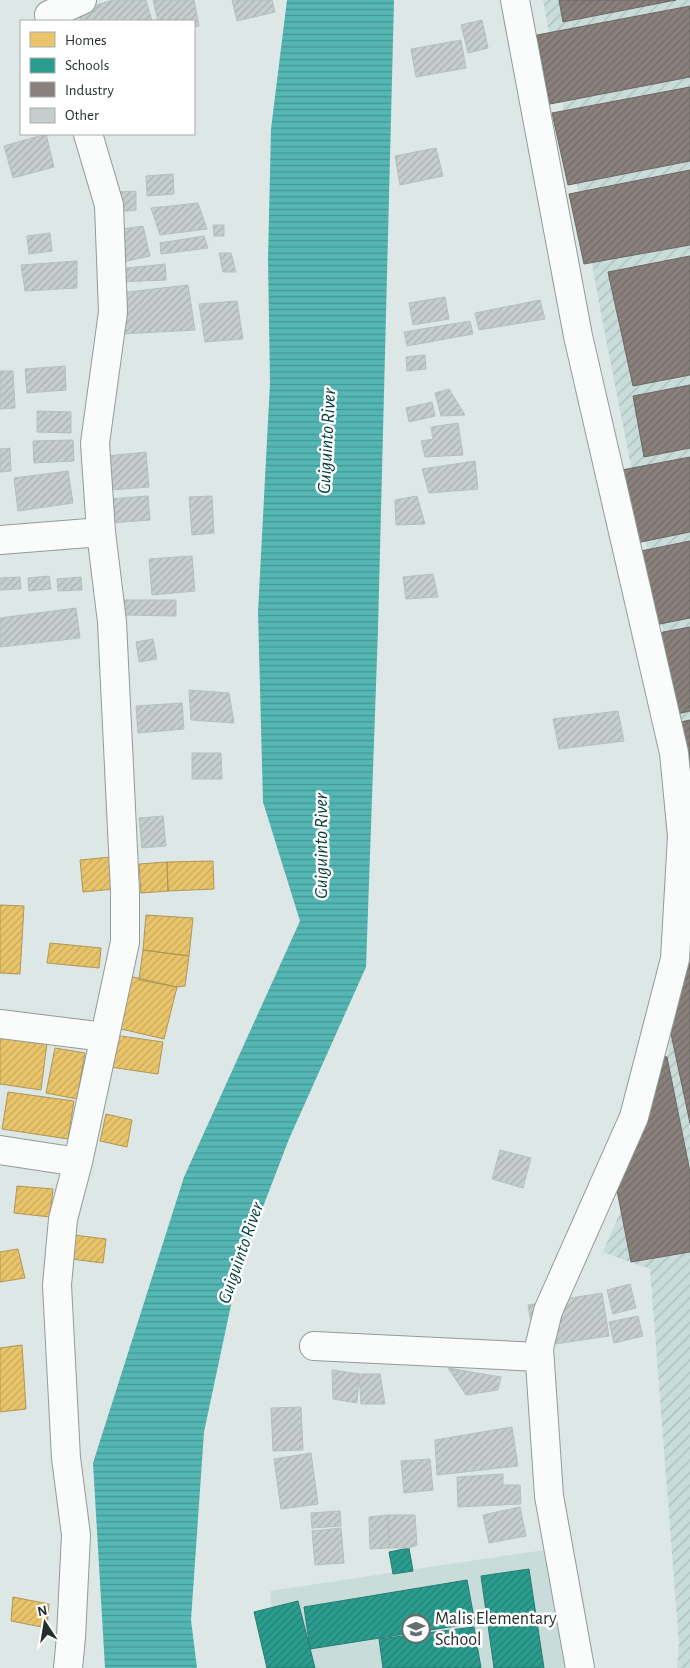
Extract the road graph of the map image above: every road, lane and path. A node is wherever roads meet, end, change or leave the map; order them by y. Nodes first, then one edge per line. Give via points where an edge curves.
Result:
1 (82, 0) edge
2 (516, 0) edge
3 (47, 12) edge
4 (88, 135) edge
5 (101, 532) junction
6 (0, 540) edge
7 (0, 1024) edge
8 (105, 1037) junction
9 (0, 1150) edge
10 (78, 1162) junction
11 (314, 1346) dead end
12 (539, 1357) junction
13 (68, 1668) edge
14 (580, 1668) edge

1 - 3 street
2 - 12 street via 578,336 674,753 682,836 675,959 634,1117 548,1311
4 - 5 street via 109,204 113,312 96,443
5 - 6 street
5 - 8 street via 112,622 126,891 125,942
7 - 8 street
8 - 10 street
9 - 10 street
10 - 13 street via 63,1219 57,1285 66,1458 76,1535
11 - 12 street
12 - 14 street via 549,1496

